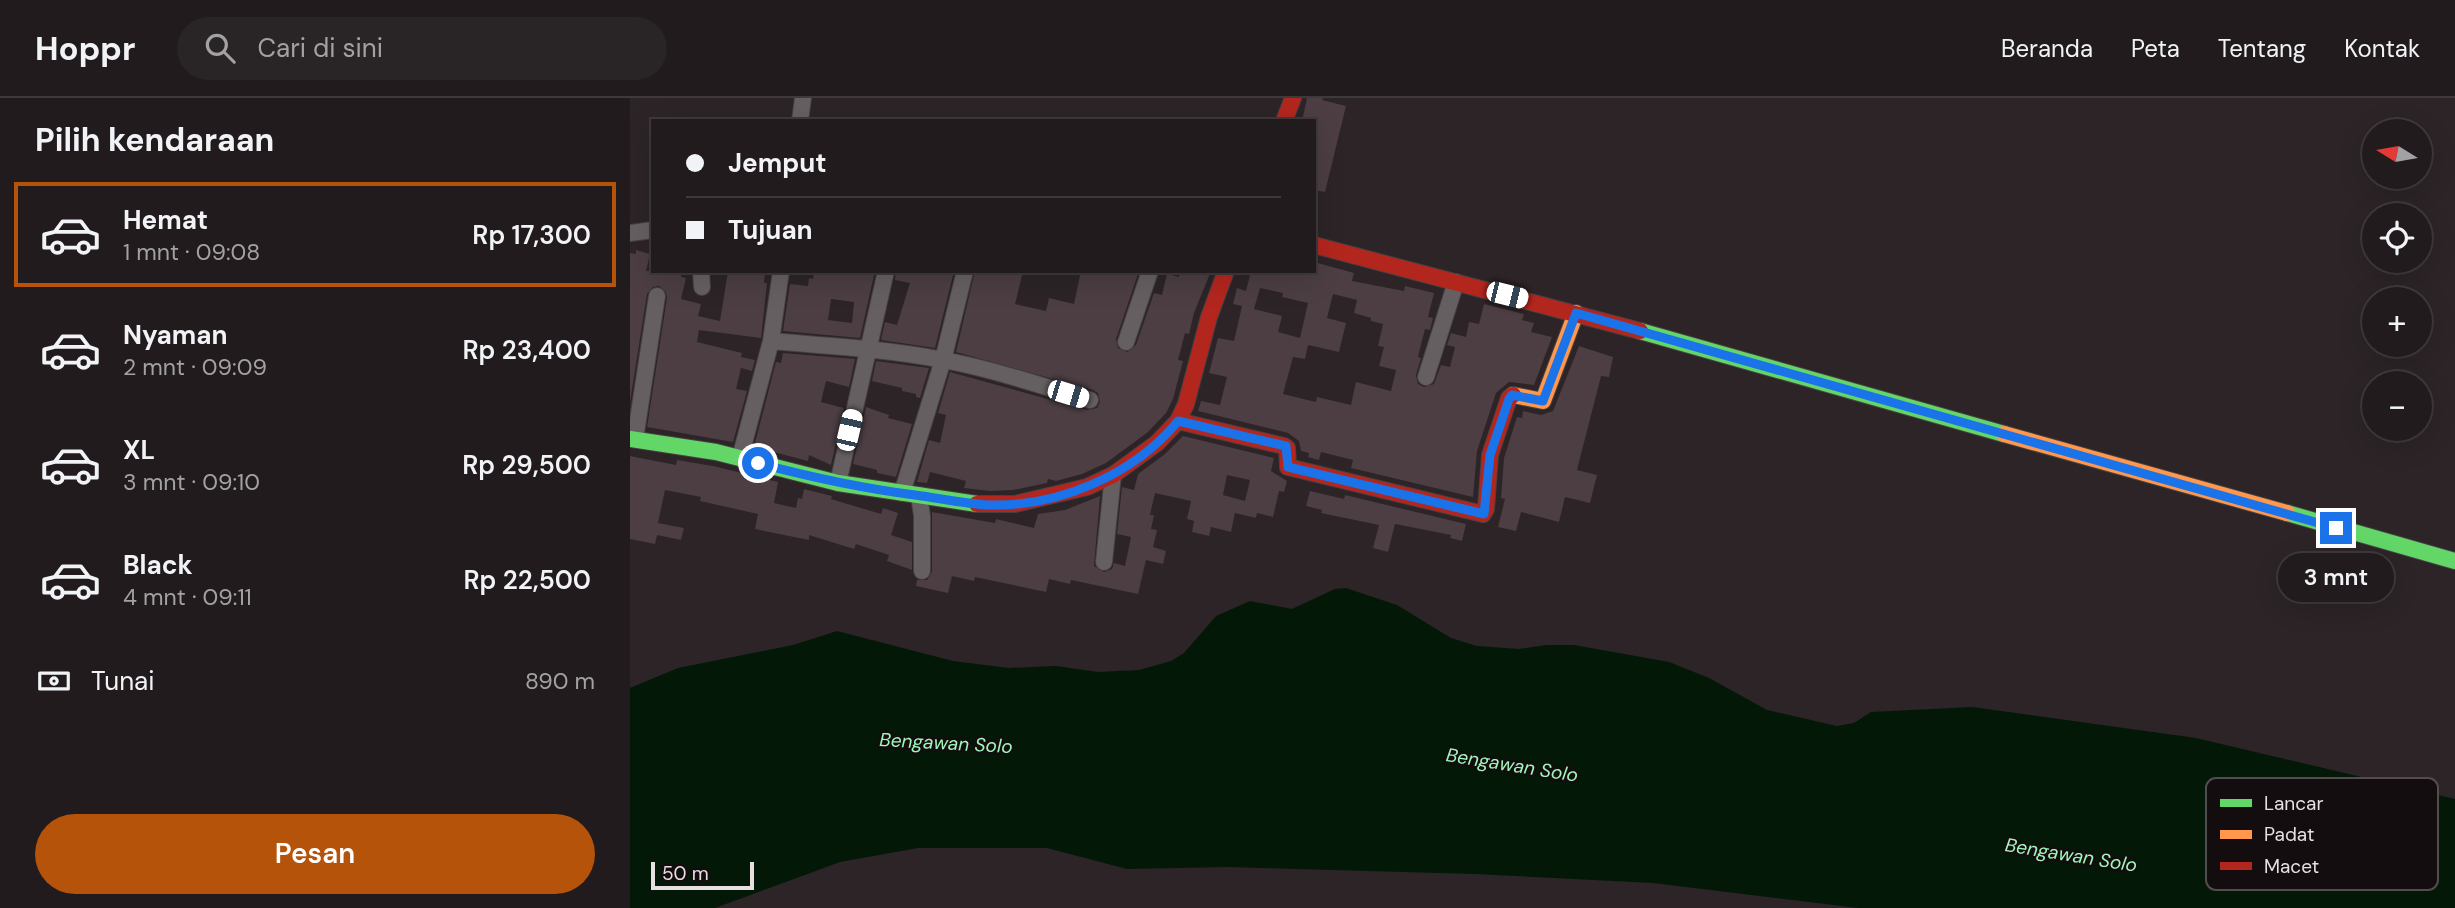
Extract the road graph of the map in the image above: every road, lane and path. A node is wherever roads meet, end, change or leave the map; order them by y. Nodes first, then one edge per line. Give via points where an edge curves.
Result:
1 (803, 98) edge
2 (1293, 98) edge
3 (800, 119) edge
4 (1285, 119) edge
5 (651, 230) edge
6 (630, 233) edge
7 (1316, 246) edge
8 (781, 273) edge
9 (886, 273) edge
10 (965, 273) edge
11 (1149, 273) edge
12 (1225, 273) edge
13 (1456, 282) junction
14 (657, 296) dead end
15 (1576, 313) junction
16 (771, 341) junction
17 (1126, 342) dead end
18 (867, 351) junction
19 (943, 360) junction
20 (1426, 377) dead end
21 (1090, 400) dead end
22 (1178, 421) junction
23 (632, 439) edge
24 (740, 458) junction
25 (1113, 475) junction
26 (838, 484) junction
27 (902, 493) junction
28 (919, 495) junction
29 (2455, 561) edge
30 (1104, 562) dead end
31 (922, 571) dead end

1 - 3 street
2 - 4 street
5 - 6 street
7 - 13 street
8 - 16 street
9 - 18 street
10 - 19 street
11 - 17 street
12 - 22 street
13 - 15 street
13 - 20 street
14 - 23 street
15 - 22 street via 1543,401 1512,395 1509,399 1490,455 1484,514 1288,467 1286,446
15 - 29 street
16 - 18 street
16 - 24 street
18 - 19 street
18 - 26 street
19 - 21 street
19 - 27 street
22 - 25 street via 1157,443
23 - 24 street
24 - 26 street
25 - 28 street via 1087,487 1015,504
25 - 30 street
26 - 27 street
27 - 28 street
28 - 31 street

